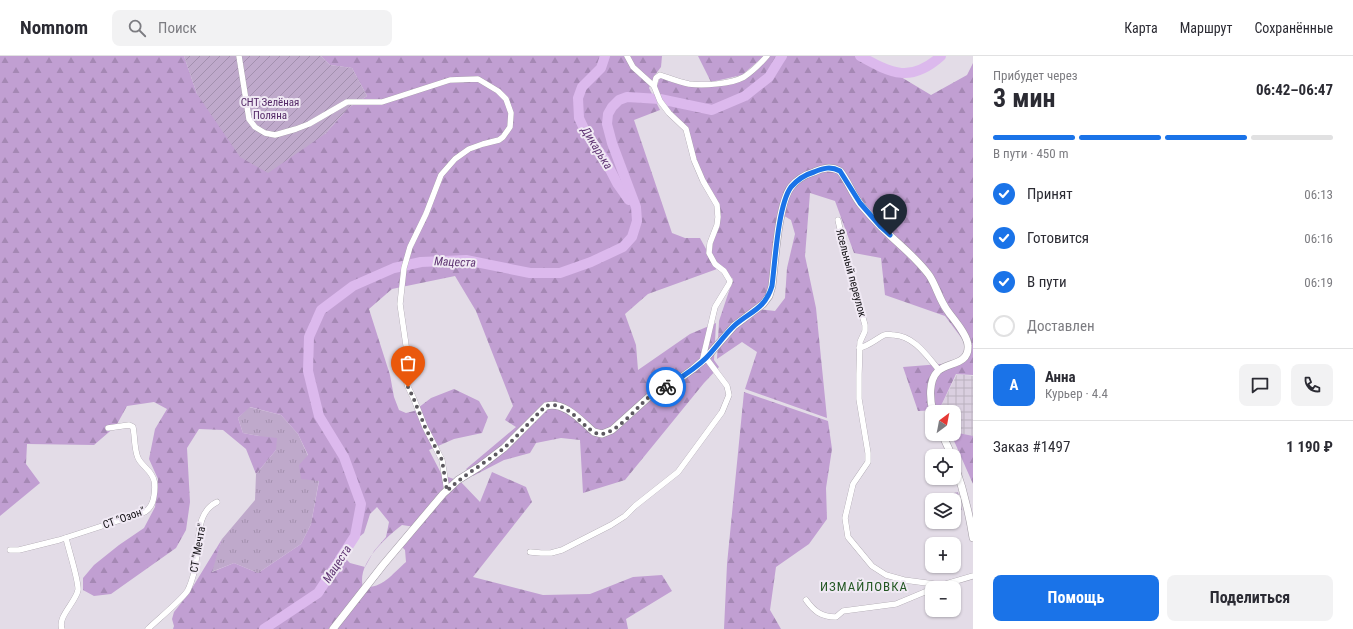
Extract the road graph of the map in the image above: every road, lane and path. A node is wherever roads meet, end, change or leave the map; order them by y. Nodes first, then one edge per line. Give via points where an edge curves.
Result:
1 (239, 56) edge
2 (627, 56) edge
3 (767, 56) edge
4 (654, 86) junction
5 (838, 220) dead end
6 (859, 348) junction
7 (704, 360) junction
8 (939, 370) junction
9 (932, 405) edge
10 (108, 428) dead end
11 (961, 482) edge
12 (447, 491) junction
13 (217, 502) dead end
14 (66, 538) junction
15 (973, 538) edge
16 (10, 550) dead end
17 (530, 552) dead end
18 (973, 576) edge
19 (956, 581) edge
20 (925, 583) edge
21 (925, 592) edge
22 (806, 600) dead end
23 (62, 629) edge
24 (148, 629) edge
25 (334, 629) edge

1 - 12 street via 249,119 265,134 275,135 296,129 347,102 382,102 450,80 478,79 506,98 511,113 510,127 499,140 469,149 455,159 441,175 404,268 400,304 408,352 406,380 442,460
2 - 4 street via 633,67
3 - 4 street via 743,77 726,82 689,84 660,75 656,78
4 - 7 street via 660,101 686,129 694,160 716,205 717,225 709,253 730,281 715,307
5 - 6 street, Ясельный переулок via 865,325
6 - 8 street via 886,334 898,335 916,344
6 - 20 street, Ясельный переулок via 860,399 868,462 853,484 845,518 848,537 872,566 904,580
7 - 8 street via 734,326 763,304 769,296 781,214 790,188 799,178 822,169 836,168 860,203 930,276 942,302 962,331 968,343 966,356 960,362
7 - 12 street via 682,377 651,395 617,427 602,434 594,432 559,405 546,406 504,448 458,480
7 - 17 street via 727,386 728,401 719,418 678,472 611,525 562,550 551,553
8 - 9 street via 934,376 930,391
10 - 14 street, СТ "Озон" via 129,425 133,427 135,450 139,460 155,480 153,504 145,512
11 - 15 street
12 - 25 street
13 - 24 street, СТ "Мечта" via 210,507 199,528 197,560 187,592
14 - 16 street, СТ "Озон"
14 - 23 street via 78,590 63,617
18 - 19 street
21 - 22 street via 896,604 843,611 836,617 820,614 813,610

